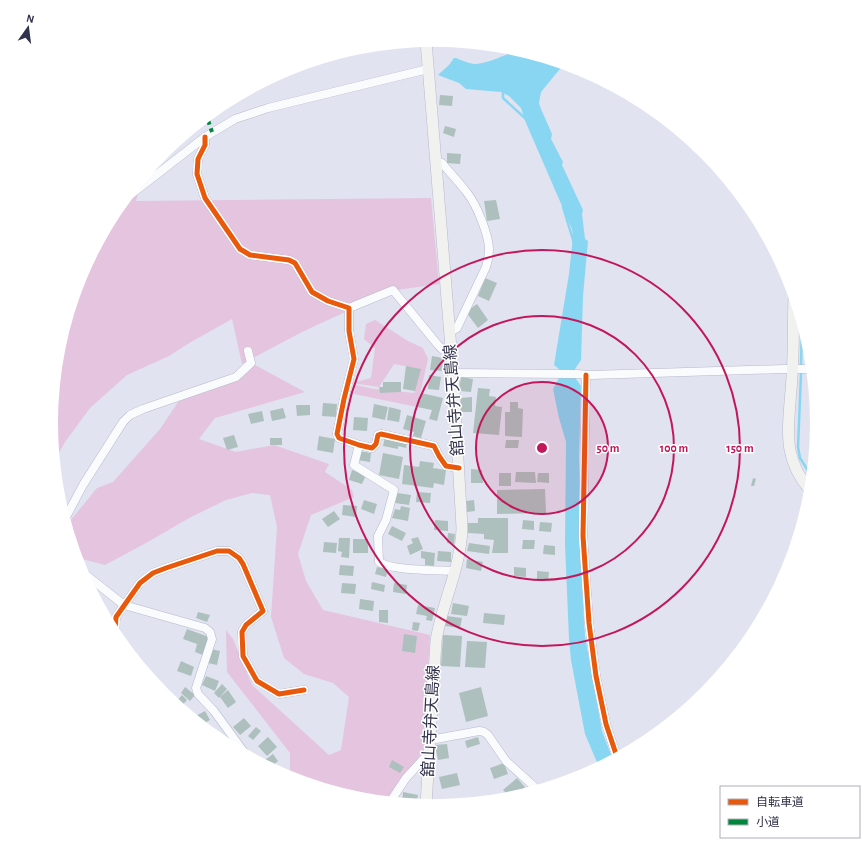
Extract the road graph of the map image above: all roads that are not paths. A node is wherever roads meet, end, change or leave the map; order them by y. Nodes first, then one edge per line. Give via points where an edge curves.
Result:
1 (426, 47) edge
2 (428, 69) junction
3 (205, 137) junction
4 (436, 161) junction
5 (143, 185) edge
6 (349, 308) junction
7 (794, 314) edge
8 (450, 332) junction
9 (248, 351) dead end
10 (452, 353) junction
11 (792, 369) junction
12 (806, 369) edge
13 (453, 373) junction
14 (586, 375) junction
15 (358, 446) junction
16 (459, 468) junction
17 (805, 483) edge
18 (69, 512) edge
19 (454, 571) junction
20 (93, 580) edge
21 (124, 604) junction
22 (116, 623) edge
23 (304, 690) dead end
24 (430, 740) junction
25 (238, 744) edge
26 (615, 752) edge
27 (429, 753) junction
28 (533, 785) edge
29 (394, 797) edge
30 (426, 799) edge

1 - 2 main road, 舘山寺弁天島線
2 - 3 street via 268,108 235,119
2 - 4 main road, 舘山寺弁天島線
3 - 5 street
3 - 6 street via 205,145 198,159 197,174 205,198 240,249 250,255 295,263 312,292
4 - 8 main road, 舘山寺弁天島線
4 - 8 street via 442,163 468,194 479,216 488,248 486,267 457,328
6 - 10 street via 393,290 438,345
6 - 15 street via 349,331 354,359 338,434 340,438
7 - 11 main road
8 - 10 main road, 舘山寺弁天島線
9 - 18 street via 251,363 236,377 130,415 100,458
10 - 13 main road, 舘山寺弁天島線
11 - 12 street
11 - 14 street
11 - 17 main road via 788,437 794,463
13 - 14 street
13 - 16 main road, 舘山寺弁天島線
14 - 26 street via 583,536 589,623 596,676 606,724
15 - 16 street via 372,448 378,435 382,434 434,446 446,466
15 - 19 street via 354,465 394,490 386,520 378,536 378,562 401,568
16 - 19 main road, 舘山寺弁天島線 via 462,536
19 - 24 main road, 舘山寺弁天島線 via 436,641
20 - 21 street
21 - 22 street via 116,617
21 - 23 street via 153,573 217,551 229,551 239,558 263,611 246,625 242,632 243,656 257,681 279,694
21 - 25 street via 205,628 210,632 212,639 196,688
24 - 27 main road, 舘山寺弁天島線
24 - 28 street via 486,732 506,761
27 - 29 street via 406,778
27 - 30 main road, 舘山寺弁天島線

